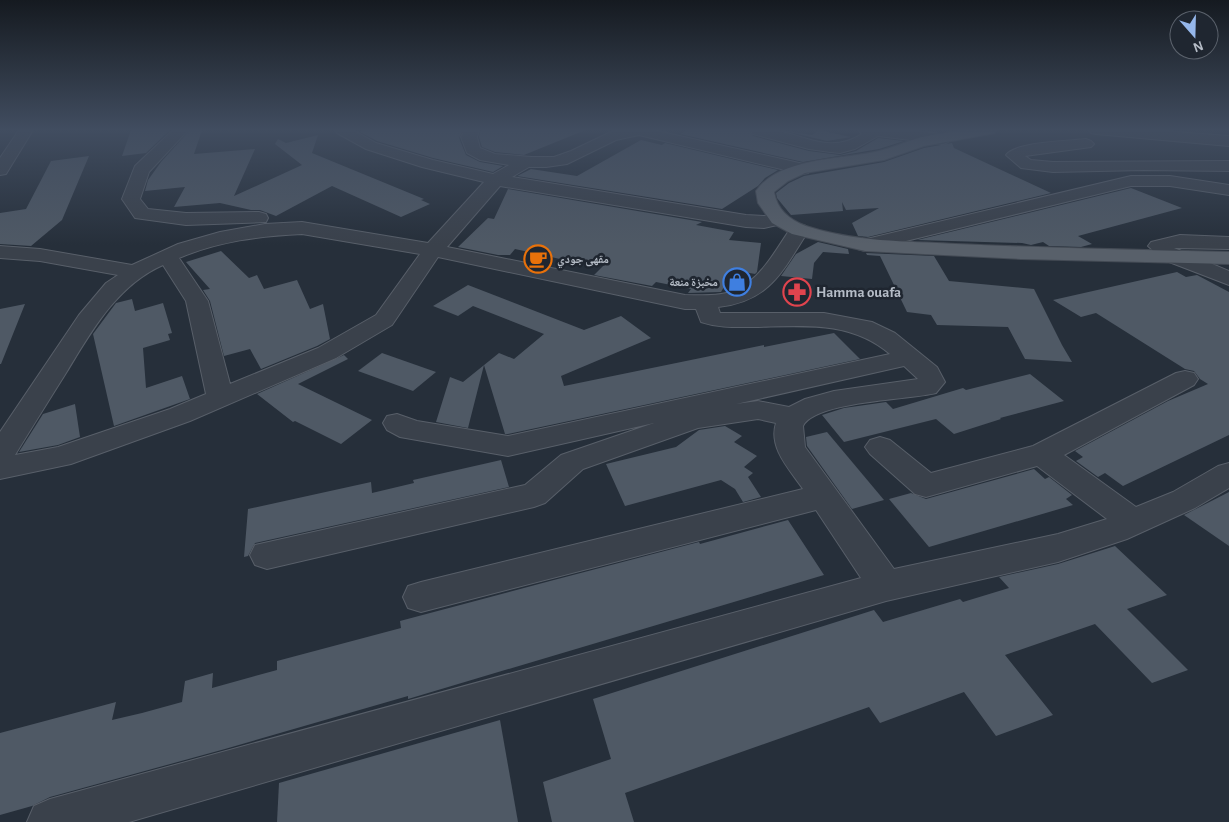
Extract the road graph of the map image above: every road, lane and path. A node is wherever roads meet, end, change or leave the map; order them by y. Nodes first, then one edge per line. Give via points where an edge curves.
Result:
1 (143, 168) edge
2 (447, 168) edge
3 (515, 168) edge
4 (806, 168) edge
5 (802, 169) joint
6 (496, 180) junction
7 (1229, 190) edge
8 (779, 219) junction
9 (302, 228) junction
10 (799, 230) junction
11 (1229, 243) edge
12 (866, 245) junction
13 (433, 250) junction
14 (0, 252) edge
15 (168, 256) junction
16 (1171, 256) junction
17 (1229, 258) edge
18 (137, 272) junction
19 (1229, 279) edge
20 (706, 303) junction
21 (909, 358) junction
22 (1185, 379) dead end
23 (220, 398) junction
24 (793, 416) junction
25 (397, 424) dead end
26 (3, 447) edge
27 (880, 447) dead end
28 (1042, 454) junction
29 (0, 468) edge
30 (1229, 474) edge
31 (824, 496) junction
32 (1133, 522) junction
33 (267, 555) dead end
34 (886, 586) junction
35 (421, 598) dead end
36 (50, 822) edge

1 - 9 street via 131,199 142,214 186,219 255,217
2 - 6 street
3 - 6 street
4 - 5 main road
5 - 8 main road via 777,179 765,191 767,203
6 - 8 street via 746,221
6 - 13 street
7 - 12 street via 1170,181 1131,181
8 - 10 main road
9 - 13 street
9 - 15 street via 227,236
10 - 12 main road
10 - 20 street via 764,282 748,294 728,301
11 - 16 street via 1180,241 1158,246
12 - 16 main road
13 - 20 street via 684,302
13 - 23 street via 384,320 327,353
14 - 18 street via 40,255
15 - 18 street
15 - 23 street via 197,301
16 - 17 main road
16 - 19 street
18 - 26 street via 114,288 87,320
20 - 21 street via 709,317 718,320 836,322 866,328 881,334
21 - 24 street via 928,373 932,382 927,387 840,399
21 - 25 street via 508,446 410,430
22 - 28 street
23 - 29 street via 180,416 61,457
24 - 31 street via 787,430 791,449
24 - 33 street via 758,410 694,419 572,462 534,495
27 - 28 street via 926,486
28 - 32 street
30 - 32 street via 1184,500
31 - 34 street
31 - 35 street
32 - 34 street via 1058,548
34 - 36 street

